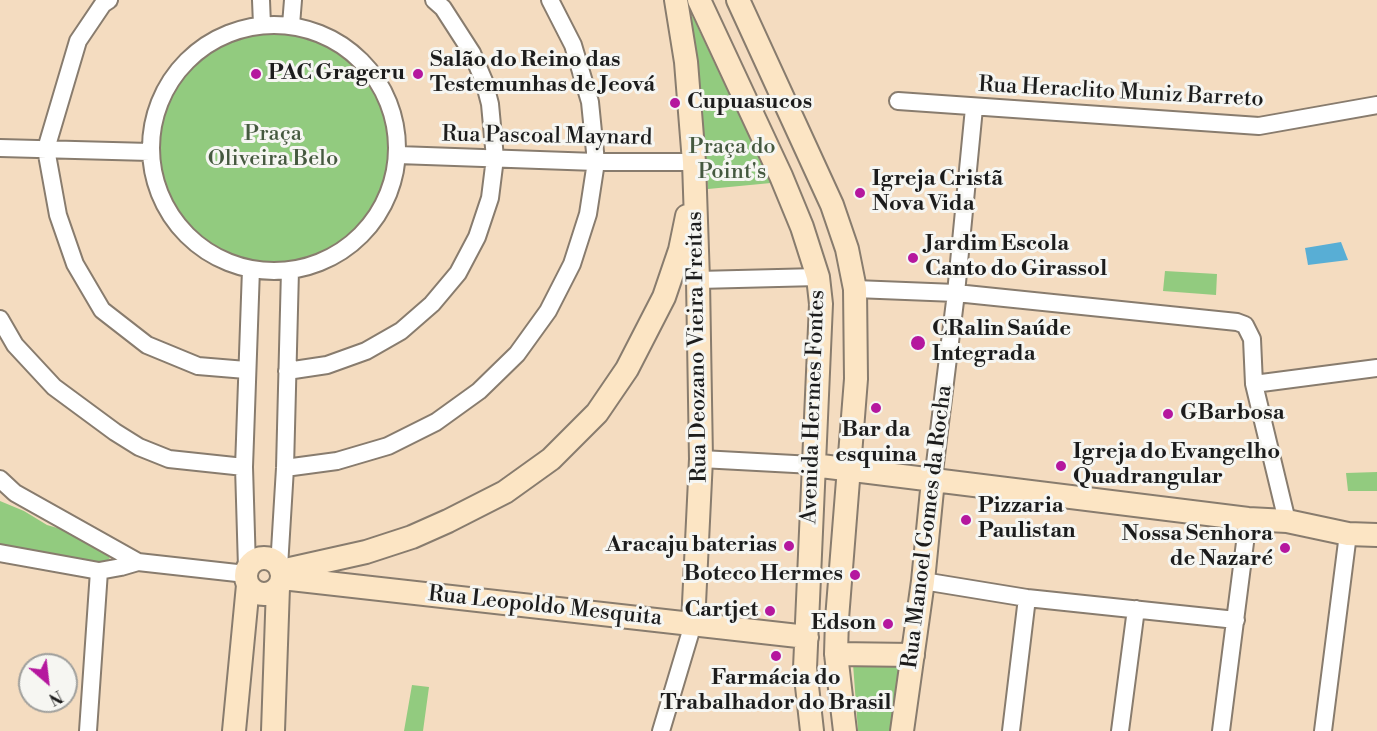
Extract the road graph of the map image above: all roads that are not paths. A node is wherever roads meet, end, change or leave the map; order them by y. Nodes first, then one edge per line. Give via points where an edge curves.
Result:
1 (108, 0) edge
2 (261, 0) edge
3 (293, 0) edge
4 (434, 0) edge
5 (550, 0) edge
6 (666, 0) edge
7 (676, 0) edge
8 (699, 0) edge
9 (738, 0) edge
10 (679, 22) junction
11 (262, 25) junction
12 (291, 25) junction
13 (898, 101) dead end
14 (1377, 105) edge
15 (974, 108) junction
16 (0, 147) edge
17 (46, 149) junction
18 (150, 152) junction
19 (398, 155) junction
20 (495, 158) junction
21 (596, 162) junction
22 (694, 168) junction
23 (251, 269) junction
24 (291, 270) junction
25 (818, 277) junction
26 (698, 280) junction
27 (855, 289) junction
28 (956, 292) junction
29 (0, 319) edge
30 (1377, 368) edge
31 (246, 370) junction
32 (287, 371) junction
33 (1254, 384) junction
34 (701, 459) junction
35 (813, 465) junction
36 (244, 468) junction
37 (285, 468) junction
38 (850, 470) junction
39 (0, 479) edge
40 (933, 480) junction
41 (1248, 519) junction
42 (1287, 521) junction
43 (1348, 534) junction
44 (1377, 535) edge
45 (0, 553) edge
46 (138, 562) junction
47 (99, 571) junction
48 (247, 576) junction
49 (280, 576) junction
50 (923, 581) junction
51 (1026, 598) junction
52 (1136, 609) junction
53 (1236, 620) junction
54 (693, 624) junction
55 (807, 637) junction
56 (836, 654) junction
57 (913, 655) junction
58 (88, 731) edge
59 (234, 731) edge
60 (273, 731) edge
61 (661, 731) edge
62 (812, 731) edge
63 (845, 731) edge
64 (902, 731) edge
65 (1011, 731) edge
66 (1120, 731) edge
67 (1221, 731) edge
68 (1323, 731) edge

1 - 17 street via 78,41
2 - 11 street
3 - 12 street
4 - 20 street via 472,53 484,81
5 - 21 street via 573,45 590,102
6 - 10 street
7 - 10 street, Rua Deozano Vieira Freitas
8 - 25 street, Avenida Hermes Fontes via 781,176
9 - 27 street, Avenida Hermes Fontes via 832,205
10 - 22 street, Rua Deozano Vieira Freitas
11 - 12 street
11 - 18 street via 232,32 204,46 181,67 164,92 153,121
12 - 19 street via 321,33 348,48 371,69 387,95 396,124
13 - 15 street, Rua Heraclito Muniz Barreto
14 - 15 street, Rua Heraclito Muniz Barreto via 1259,126
15 - 28 street, Rua Manoel Gomes da Rocha
16 - 17 street
17 - 18 street
17 - 31 street via 58,214 75,264 102,310 147,345 198,366
18 - 23 street via 154,180 164,205 180,228 200,247
19 - 20 street, Rua Pascoal Maynard
19 - 24 street via 391,188 376,218 352,243 323,261
20 - 21 street, Rua Pascoal Maynard
20 - 32 street via 490,198 477,237 458,273 432,304 401,331 366,351 327,365
21 - 22 street, Rua Pascoal Maynard
21 - 37 street via 588,214 572,264 558,292 517,354 479,392 436,422 388,446 337,461
22 - 26 street, Rua Deozano Vieira Freitas
22 - 49 street via 680,250 664,297 627,369 597,413 551,459 505,492 421,533
23 - 24 street
23 - 31 street
24 - 32 street
25 - 26 street
25 - 35 street, Avenida Hermes Fontes via 821,304
26 - 34 street, Rua Deozano Vieira Freitas
27 - 28 street
27 - 38 street, Avenida Hermes Fontes via 856,379
28 - 33 street via 1237,322 1245,325 1252,339
28 - 40 street, Rua Manoel Gomes da Rocha
29 - 36 street via 15,345 54,387 139,447 169,459
30 - 33 street
31 - 36 street
32 - 37 street
33 - 42 street
34 - 35 street
34 - 54 street, Rua Deozano Vieira Freitas
35 - 38 street
35 - 55 street, Avenida Hermes Fontes
36 - 48 street
37 - 49 street
38 - 40 street
38 - 56 street, Avenida Hermes Fontes
39 - 46 street via 15,493
40 - 41 street
40 - 50 street, Rua Manoel Gomes da Rocha
41 - 42 street
41 - 53 street
42 - 43 street
43 - 44 street
43 - 68 street
45 - 47 street
46 - 47 street
46 - 48 street
47 - 58 street
48 - 49 street via 255,561 266,558 276,562
48 - 49 street via 255,592 265,594 275,591
48 - 59 street
49 - 54 street, Rua Leopoldo Mesquita
49 - 60 street
50 - 51 street
50 - 57 street, Rua Manoel Gomes da Rocha
51 - 52 street
51 - 65 street
52 - 53 street
52 - 66 street
53 - 67 street
54 - 55 street, Rua Leopoldo Mesquita
54 - 61 street
55 - 62 street, Avenida Hermes Fontes via 805,668
56 - 57 street
56 - 63 street, Avenida Hermes Fontes
57 - 64 street, Rua Manoel Gomes da Rocha

